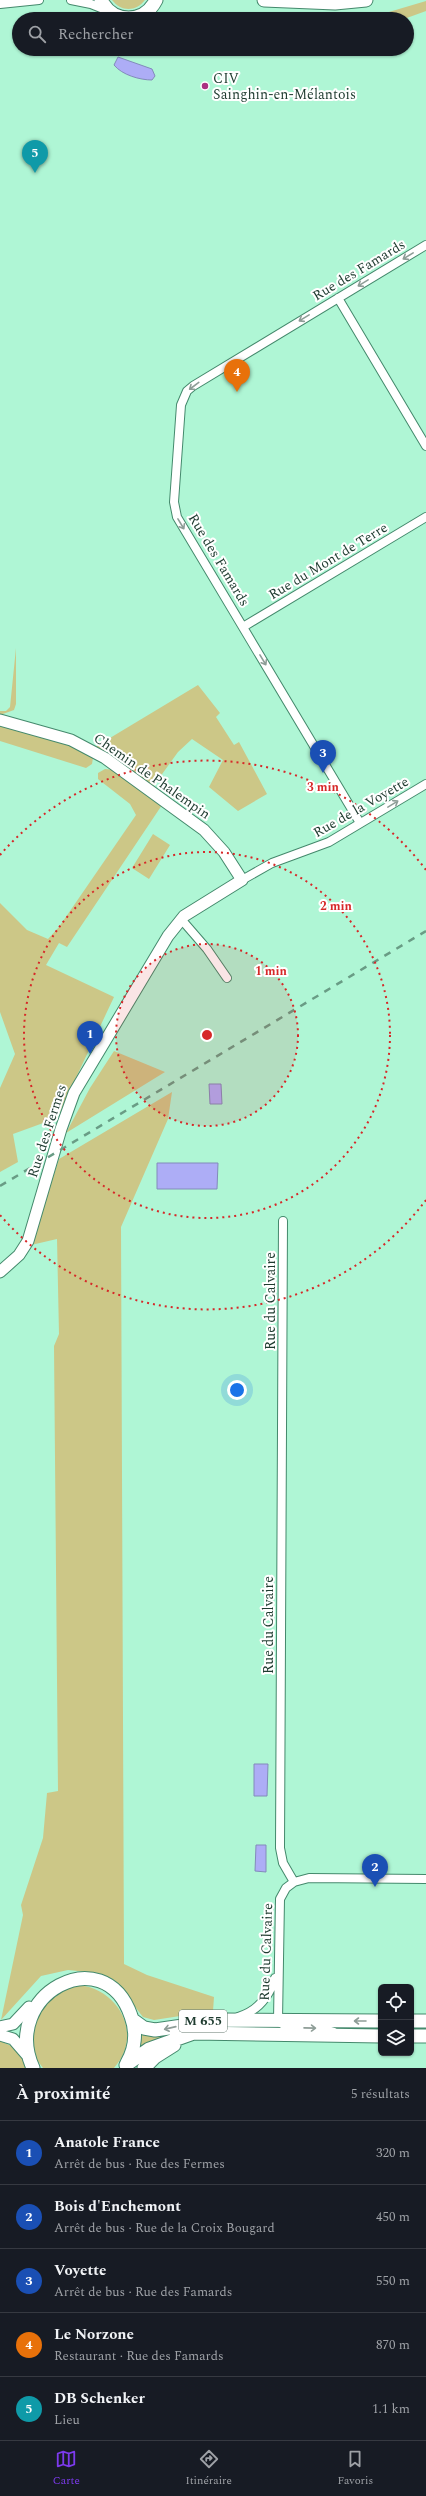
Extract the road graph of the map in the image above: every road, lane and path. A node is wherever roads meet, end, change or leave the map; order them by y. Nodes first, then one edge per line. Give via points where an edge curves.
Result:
1 (39, 0) edge
2 (71, 0) edge
3 (101, 0) edge
4 (264, 0) edge
5 (366, 0) edge
6 (157, 1) edge
7 (0, 4) edge
8 (109, 12) edge
9 (110, 12) edge
10 (147, 12) edge
11 (426, 245) edge
12 (338, 298) junction
13 (426, 446) edge
14 (426, 517) edge
15 (243, 627) junction
16 (0, 720) edge
17 (426, 784) edge
18 (360, 824) junction
19 (242, 880) junction
20 (181, 919) junction
21 (227, 978) dead end
22 (283, 1221) dead end
23 (0, 1272) edge
24 (426, 1879) edge
25 (294, 1882) junction
26 (278, 1970) junction
27 (29, 2007) junction
28 (133, 2020) junction
29 (231, 2020) junction
30 (278, 2020) junction
31 (378, 2021) edge
32 (414, 2021) edge
33 (426, 2021) edge
34 (0, 2027) edge
35 (212, 2033) junction
36 (232, 2034) junction
37 (0, 2035) edge
38 (345, 2035) junction
39 (378, 2036) edge
40 (414, 2036) edge
41 (426, 2036) edge
42 (26, 2054) junction
43 (125, 2066) edge
44 (33, 2068) edge
45 (144, 2068) edge

1 - 7 street
2 - 8 street via 91,4
3 - 9 main road
4 - 5 main road via 335,3
6 - 10 main road
11 -> 12 street, Rue des Famards
12 - 13 street
12 -> 15 street, Rue des Famards via 193,386 187,391 181,405 174,502 176,513
14 - 15 street, Rue du Mont de Terre
15 -> 18 street, Rue des Famards
16 - 19 street, Chemin de Phalempin via 71,740 105,758 204,830 224,852
18 -> 17 street, Rue de la Voyette
18 - 19 street, Rue de la Voyette via 323,846 272,863
19 - 20 street, Rue des Fermes
20 - 21 street via 207,949
20 - 23 street, Rue des Fermes via 168,936 77,1087 61,1129 28,1241 16,1259
22 - 25 street, Rue du Calvaire via 280,1848 283,1863
24 - 25 street via 309,1878
25 - 26 street, Rue du Calvaire via 283,1893 278,1906
26 - 29 street via 271,1990 262,2003 250,2013
26 - 30 street, Rue du Calvaire
27 - 28 main road via 53,1984 69,1979 85,1979 101,1983 115,1992 126,2005
27 - 34 street via 13,2024
27 - 42 main road via 22,2033
29 -> 28 main road, M 655 via 155,2030 144,2028
28 - 43 main road via 134,2043
29 - 30 main road, M 655
31 -> 30 main road, M 655
30 - 36 street via 269,2027
30 -> 38 street via 288,2027 323,2028
32 - 33 main road
35 - 36 main road, M 655
35 - 43 main road, M 655 via 194,2033 174,2039 141,2053
35 - 45 main road, M 655 via 176,2044 155,2057
36 - 38 main road, M 655
37 - 42 street via 13,2039
38 - 39 main road, M 655
40 - 41 main road
42 - 44 main road

